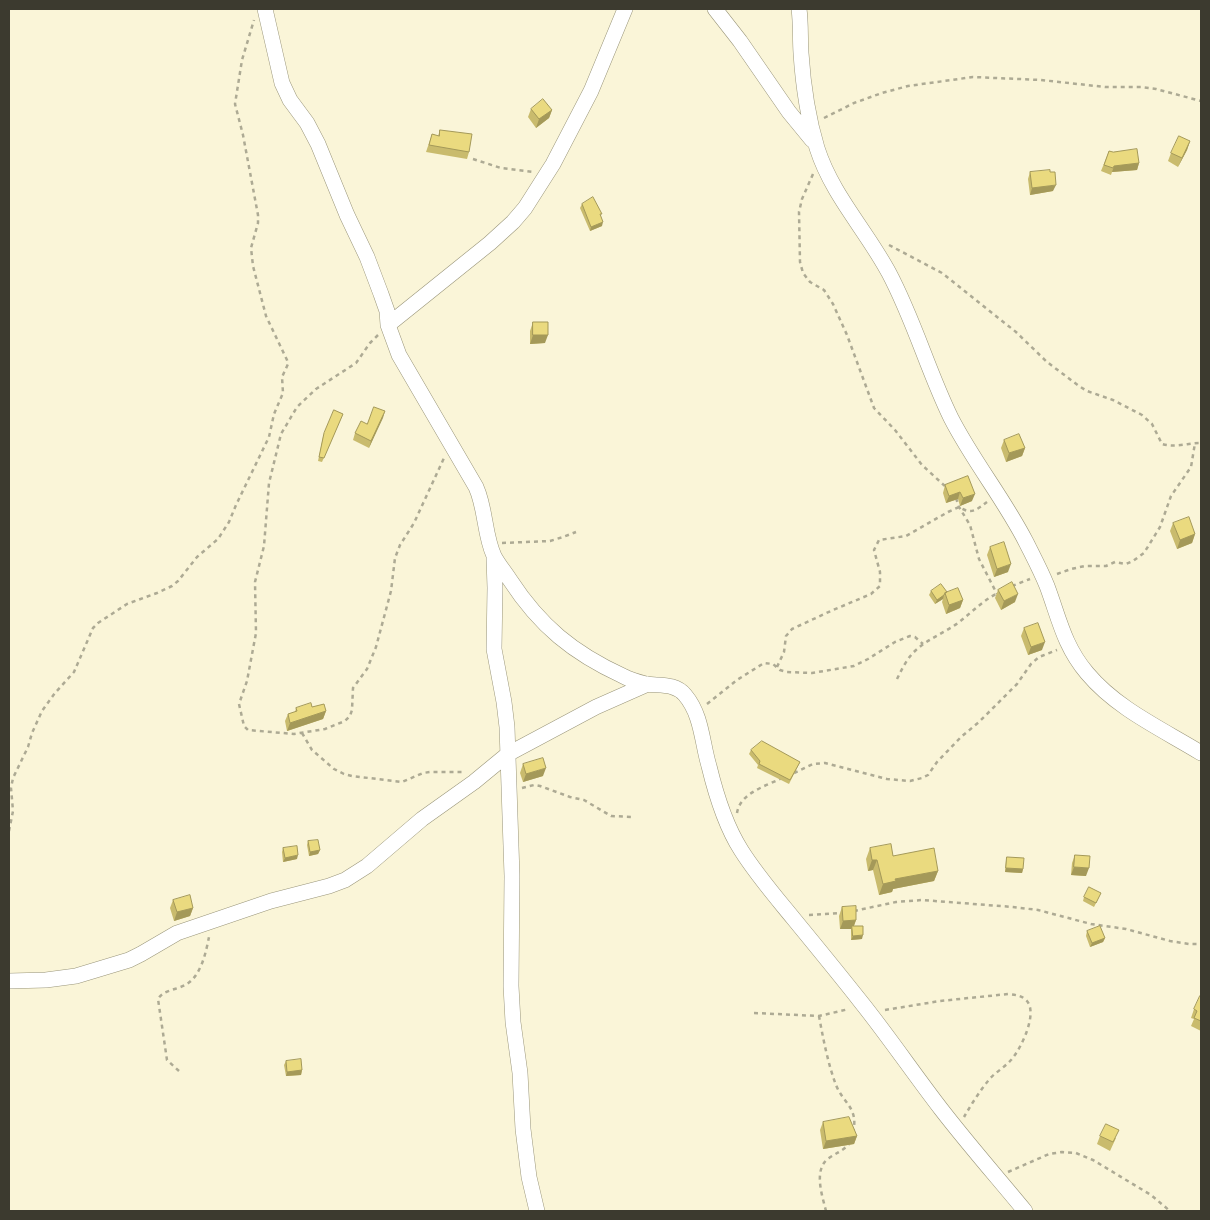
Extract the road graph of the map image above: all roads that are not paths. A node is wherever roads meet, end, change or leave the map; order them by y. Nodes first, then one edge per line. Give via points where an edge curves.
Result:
1 (625, 9) edge
2 (715, 9) edge
3 (799, 9) edge
4 (260, 11) edge
5 (819, 152) junction
6 (388, 325) junction
7 (493, 552) junction
8 (648, 684) junction
9 (1201, 753) edge
10 (508, 754) junction
11 (9, 981) edge
12 (537, 1211) edge
13 (1025, 1211) edge

1 - 6 street via 591,90 532,198 513,222
2 - 5 street
3 - 5 street via 802,68
4 - 6 street via 282,83 318,144 367,257 387,312
5 - 9 street via 842,200 890,274 952,419 1025,542 1075,658 1101,687 1133,712
6 - 7 street via 399,355 480,497
7 - 8 street via 514,586 554,634 605,667
7 - 10 street via 496,588 494,649 504,702
8 - 10 street via 596,707
8 - 13 street via 664,685 684,694 695,711 722,810 742,853
10 - 11 street via 345,880 216,919 177,933 129,960 76,976
10 - 12 street via 513,1022 529,1178

